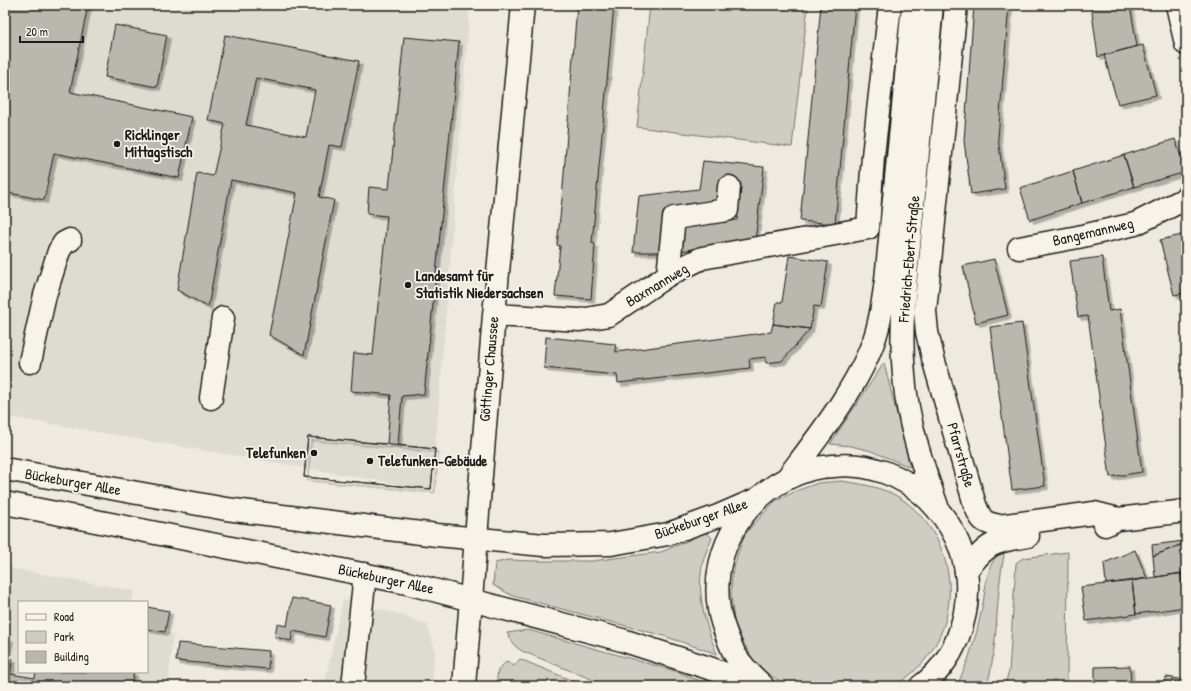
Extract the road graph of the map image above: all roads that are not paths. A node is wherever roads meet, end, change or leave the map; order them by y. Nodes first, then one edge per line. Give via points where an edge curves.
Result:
1 (523, 5) edge
2 (890, 5) edge
3 (913, 5) edge
4 (932, 5) edge
5 (956, 5) edge
6 (1177, 5) edge
7 (1186, 44) edge
8 (729, 188) dead end
9 (1186, 197) edge
10 (868, 228) junction
11 (70, 240) dead end
12 (889, 243) junction
13 (1019, 248) dead end
14 (908, 263) junction
15 (668, 275) junction
16 (928, 278) junction
17 (494, 315) junction
18 (223, 318) dead end
19 (30, 362) dead end
20 (211, 398) dead end
21 (5, 470) edge
22 (788, 478) junction
23 (755, 500) junction
24 (5, 503) edge
25 (938, 509) junction
26 (1186, 511) edge
27 (1118, 519) junction
28 (476, 539) junction
29 (966, 571) junction
30 (365, 574) junction
31 (471, 599) junction
32 (945, 662) junction
33 (353, 686) edge
34 (464, 686) edge
35 (759, 686) edge
36 (763, 686) edge
37 (921, 686) edge
38 (938, 686) edge

1 - 17 main road, Göttinger Chaussee
2 - 10 main road via 873,156
3 - 12 main road, Friedrich-Ebert-Straße
4 - 14 main road, Friedrich-Ebert-Straße
5 - 16 main road, Friedrich-Ebert-Straße
6 - 7 main road
8 - 15 main road via 727,210 674,218
9 - 13 main road, Bangemannweg via 1136,224
10 - 12 main road, Friedrich-Ebert-Straße
10 - 15 main road, Baxmannweg via 702,258
11 - 19 main road via 64,243 59,251 45,295
12 - 22 main road, Friedrich-Ebert-Straße via 881,314 866,361 826,426
14 - 16 main road
14 - 25 main road, Friedrich-Ebert-Straße via 902,340 904,383 915,439
15 - 17 main road, Baxmannweg via 609,315 580,320
16 - 27 main road, Pfarrstraße via 925,311 927,332 960,455 981,519 999,526 1094,513
17 - 28 main road, Göttinger Chaussee
18 - 20 main road
21 - 28 main road, Bückeburger Allee via 226,509
22 - 23 main road
22 - 25 main road via 810,469 857,466 880,471 902,480
23 - 28 main road, Bückeburger Allee via 668,534 611,544 544,545
23 - 36 main road via 740,518 728,539 720,562 717,585 723,627 735,654
24 - 30 main road, Bückeburger Allee
25 - 29 main road via 961,549
26 - 27 main road, Pfarrstraße
27 - 29 main road, Pfarrstraße via 1098,528 1004,539 978,555
28 - 31 main road, Göttinger Chaussee
29 - 32 main road via 967,595 964,618
30 - 31 main road, Bückeburger Allee
30 - 33 main road
31 - 34 main road, Göttinger Chaussee
31 - 35 main road, Bückeburger Allee via 622,640
32 - 37 main road
32 - 38 main road

